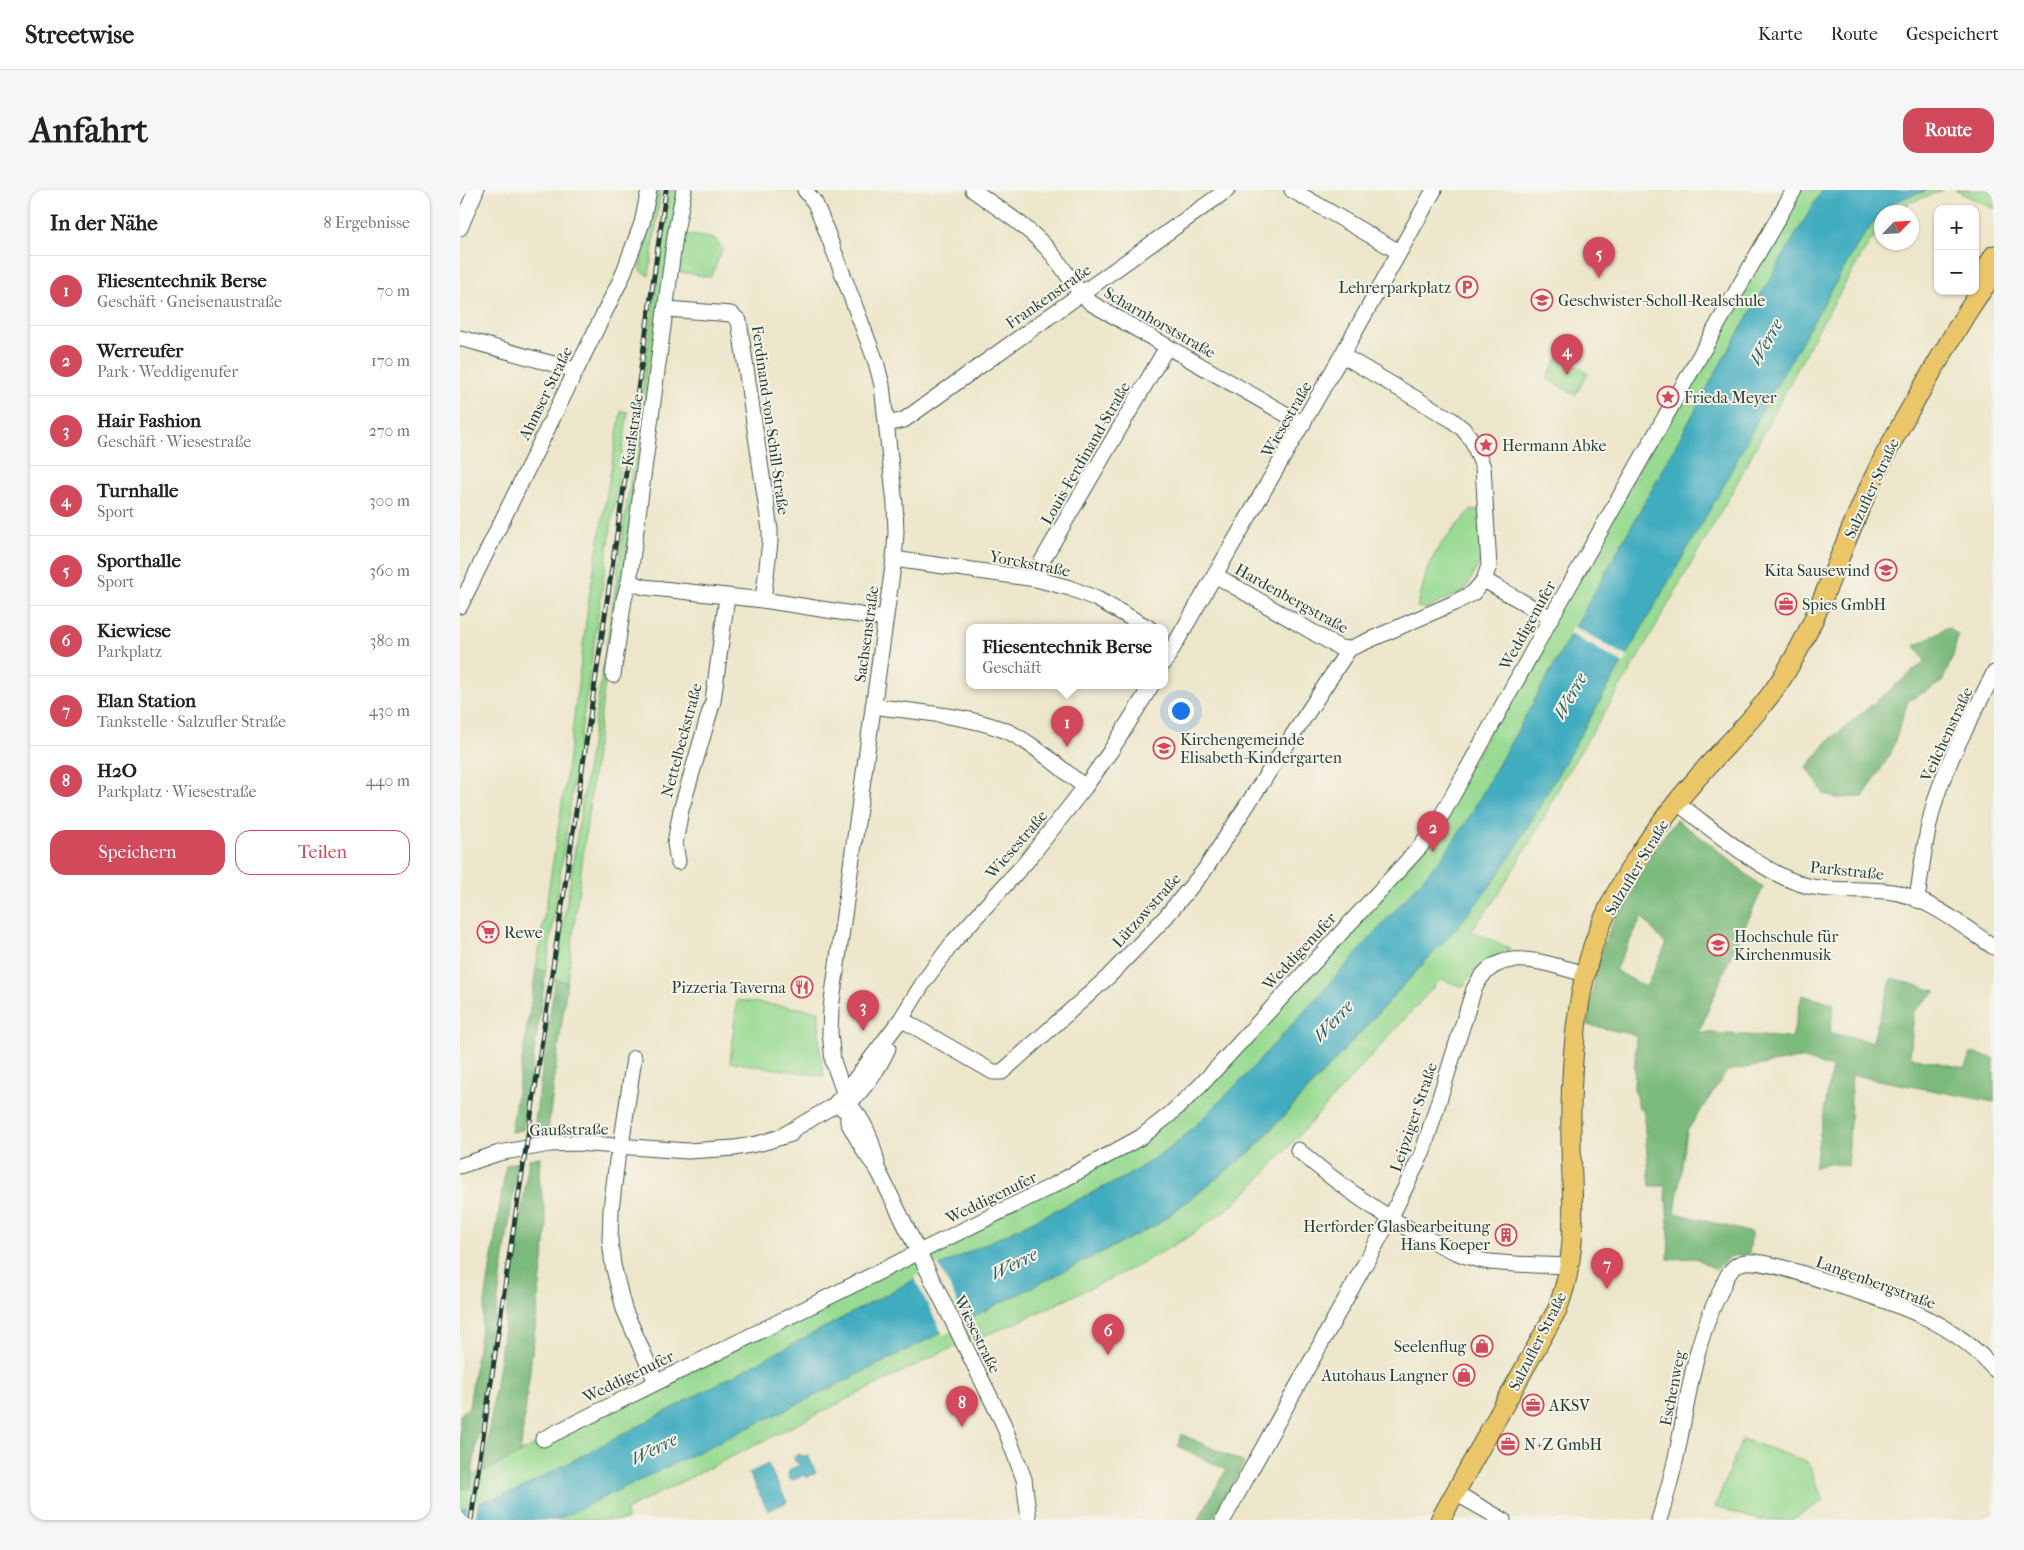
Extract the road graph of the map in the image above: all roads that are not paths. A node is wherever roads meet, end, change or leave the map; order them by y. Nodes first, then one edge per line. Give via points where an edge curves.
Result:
1 (476, 190) edge
2 (648, 190) edge
3 (684, 190) edge
4 (805, 190) edge
5 (973, 190) edge
6 (1227, 190) edge
7 (1292, 190) edge
8 (1434, 190) edge
9 (1794, 190) edge
10 (460, 228) edge
11 (1399, 252) junction
12 (1994, 255) edge
13 (1994, 275) edge
14 (1081, 295) junction
15 (1976, 297) junction
16 (666, 309) junction
17 (460, 338) edge
18 (1167, 347) junction
19 (1342, 356) junction
20 (575, 370) junction
21 (887, 424) junction
22 (1303, 424) junction
23 (894, 559) junction
24 (1215, 575) junction
25 (1036, 579) junction
26 (1484, 580) junction
27 (629, 582) junction
28 (727, 597) junction
29 (763, 600) junction
30 (460, 606) edge
31 (1551, 618) junction
32 (886, 619) junction
33 (1143, 624) edge
34 (1170, 641) edge
35 (1348, 649) junction
36 (1994, 673) edge
37 (613, 675) dead end
38 (1149, 689) edge
39 (1990, 693) edge
40 (873, 706) junction
41 (1085, 787) junction
42 (1676, 802) junction
43 (678, 862) dead end
44 (1917, 900) junction
45 (1994, 948) edge
46 (1586, 974) junction
47 (901, 1019) junction
48 (634, 1058) dead end
49 (846, 1099) junction
50 (621, 1146) junction
51 (1298, 1150) dead end
52 (460, 1166) edge
53 (1390, 1219) junction
54 (920, 1257) junction
55 (1570, 1266) junction
56 (1733, 1268) joint
57 (1994, 1369) edge
58 (656, 1382) junction
59 (543, 1439) dead end
60 (1454, 1492) junction
61 (1029, 1520) edge
62 (1223, 1520) edge
63 (1440, 1520) edge
64 (1503, 1520) edge
65 (1659, 1520) edge

1 - 10 street
2 - 20 street, Ahmser Straße via 632,252
3 - 16 street, Karlstraße
4 - 21 street, Sachsenstraße via 823,222 876,362
5 - 14 street, Scharnhorststraße via 1037,239 1052,254
6 - 14 street, Frankenstraße
7 - 11 street
8 - 11 street, Wiesestraße
9 - 31 street, Weddigenufer
11 - 19 street, Wiesestraße
12 - 15 main road, Salzufler Straße
13 - 15 main road, Salzufler Straße
14 - 18 street, Scharnhorststraße
14 - 21 street, Frankenstraße via 904,420
15 - 42 main road, Salzufler Straße via 1882,460 1790,667 1758,712
16 - 27 street, Karlstraße
16 - 29 street, Ferdinand-von-Schill-Straße via 731,314 739,321 770,530
17 - 20 street
18 - 22 street, Scharnhorststraße
18 - 25 street, Louis-Ferdinand-Straße via 1042,561
19 - 22 street, Wiesestraße
19 - 26 street via 1452,420 1472,440 1484,467 1486,487 1489,566
20 - 30 street, Ahmser Straße
21 - 23 street, Sachsenstraße via 895,504
22 - 24 street, Wiesestraße
23 - 25 street, Yorckstraße
23 - 32 street, Sachsenstraße
24 - 34 street, Wiesestraße
24 - 35 street, Hardenbergstraße via 1340,648
25 - 33 street, Yorckstraße via 1097,599
26 - 31 street
26 - 35 street, Hardenbergstraße via 1472,594
27 - 28 street via 644,587
27 - 37 street, Karlstraße
28 - 29 street
28 - 43 street, Nettelbeckstraße via 713,702 679,818 675,843
29 - 32 street
31 - 54 street, Weddigenufer via 1443,814 1420,847 1200,1086 1169,1115 1125,1147
32 - 40 street, Sachsenstraße
35 - 47 street, Lützowstraße via 1204,871 1163,920 1108,977 1002,1072 993,1072
36 - 39 street, Veilchenstraße
38 - 41 street, Wiesestraße
39 - 44 street, Veilchenstraße via 1950,762 1937,794 1927,831
40 - 41 street via 956,718 1005,730
40 - 49 street, Sachsenstraße via 831,1008 833,1061
41 - 47 street, Wiesestraße via 1037,850 954,941
42 - 44 street, Parkstraße via 1762,865 1794,882 1892,892
42 - 46 main road, Salzufler Straße via 1615,897 1592,949
44 - 45 street, Parkstraße
46 - 53 street, Leipziger Straße via 1519,959 1494,965 1479,978 1422,1151
46 - 55 main road, Salzufler Straße via 1577,1022 1571,1093 1573,1223
47 - 49 street, Wiesestraße via 878,1069 866,1085
48 - 50 street
49 - 50 street, Gaußstraße via 782,1136 752,1144 669,1151
49 - 54 street, Wiesestraße via 858,1112 869,1135 878,1170
50 - 52 street, Gaußstraße via 525,1147
50 - 58 street via 611,1210 613,1265 624,1309
51 - 53 street
53 - 55 street via 1448,1249 1489,1262
53 - 62 street, Leipziger Straße
54 - 58 street, Weddigenufer
54 - 61 street, Wiesestraße via 1013,1447 1027,1491
55 - 60 main road, Salzufler Straße via 1557,1310
56 - 57 street, Langenbergstraße via 1740,1263 1760,1262 1867,1295 1922,1316 1951,1330
56 - 65 street, Eschenweg via 1713,1305 1700,1339 1677,1452
58 - 59 street, Weddigenufer
60 - 63 main road, Salzufler Straße
60 - 64 street

